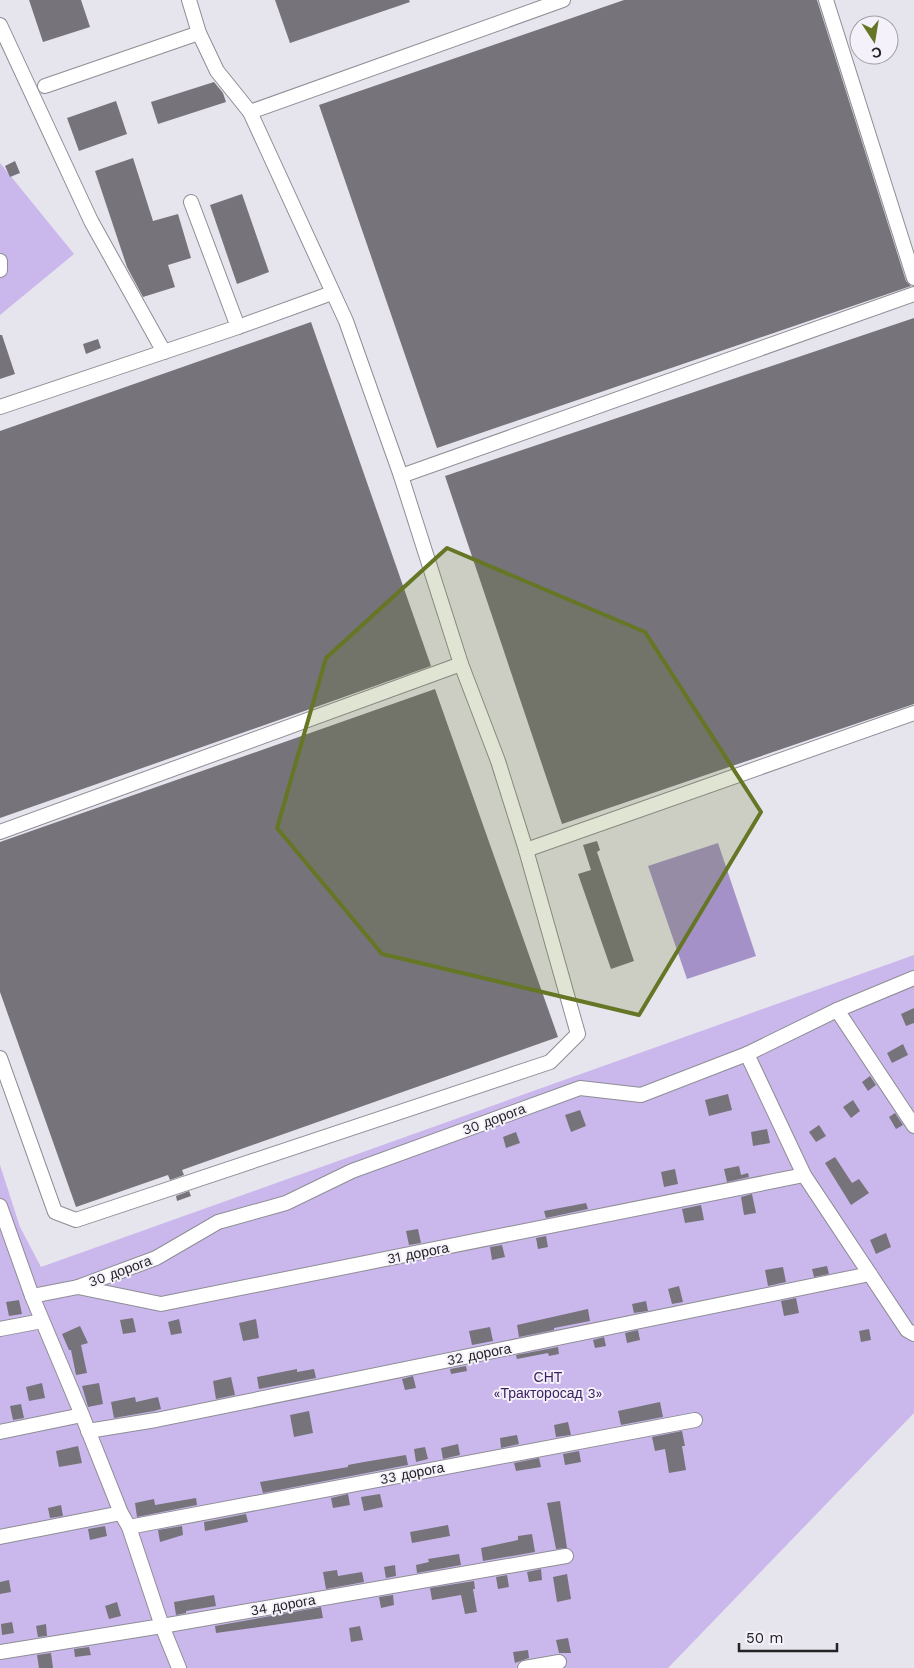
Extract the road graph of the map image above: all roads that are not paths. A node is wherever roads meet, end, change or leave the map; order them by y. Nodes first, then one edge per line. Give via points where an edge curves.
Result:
1 (189, 0) edge
2 (562, 0) edge
3 (826, 0) edge
4 (0, 25) edge
5 (199, 33) junction
6 (45, 86) dead end
7 (250, 112) junction
8 (191, 202) dead end
9 (0, 261) edge
10 (0, 270) edge
11 (914, 278) edge
12 (332, 293) junction
13 (914, 294) edge
14 (238, 327) junction
15 (164, 352) junction
16 (0, 407) edge
17 (401, 476) junction
18 (461, 664) junction
19 (914, 713) edge
20 (0, 832) edge
21 (526, 850) junction
22 (914, 978) edge
23 (837, 1010) junction
24 (747, 1054) junction
25 (0, 1058) edge
26 (914, 1126) edge
27 (804, 1175) junction
28 (0, 1206) edge
29 (2, 1221) edge
30 (870, 1274) junction
31 (78, 1287) junction
32 (32, 1296) junction
33 (42, 1321) junction
34 (0, 1329) edge
35 (914, 1334) edge
36 (82, 1415) junction
37 (695, 1420) dead end
38 (0, 1432) edge
39 (88, 1432) junction
40 (121, 1513) junction
41 (129, 1527) junction
42 (0, 1537) edge
43 (566, 1556) dead end
44 (162, 1626) junction
45 (0, 1652) edge
46 (559, 1662) dead end
47 (179, 1668) edge
48 (526, 1668) edge

1 - 5 street
2 - 7 street
3 - 11 street
4 - 15 street via 92,221
5 - 6 street
5 - 7 street via 217,71
7 - 12 street
8 - 14 street
9 - 10 street
12 - 14 street
12 - 17 street via 346,321
13 - 17 street
14 - 15 street
15 - 16 street
17 - 18 street
18 - 20 street
18 - 21 street via 498,761
19 - 21 street
21 - 25 street via 578,1034 550,1062 76,1220 55,1212
22 - 23 street, 30 дорога
23 - 24 street, 30 дорога
23 - 26 street
24 - 27 street
24 - 31 street, 30 дорога via 641,1095 580,1088 352,1171 286,1202 218,1222 156,1258
27 - 30 street
27 - 31 street, 31 дорога via 161,1304
28 - 29 street
29 - 32 street
30 - 35 street via 907,1330
30 - 39 street, 32 дорога
31 - 32 street, 31 дорога
32 - 33 street
33 - 34 street
33 - 36 street
36 - 38 street
36 - 39 street
37 - 41 street, 33 дорога
39 - 40 street
40 - 41 street
40 - 42 street
41 - 44 street
43 - 44 street, 34 дорога
44 - 45 street, 34 дорога
44 - 47 street
46 - 48 street

